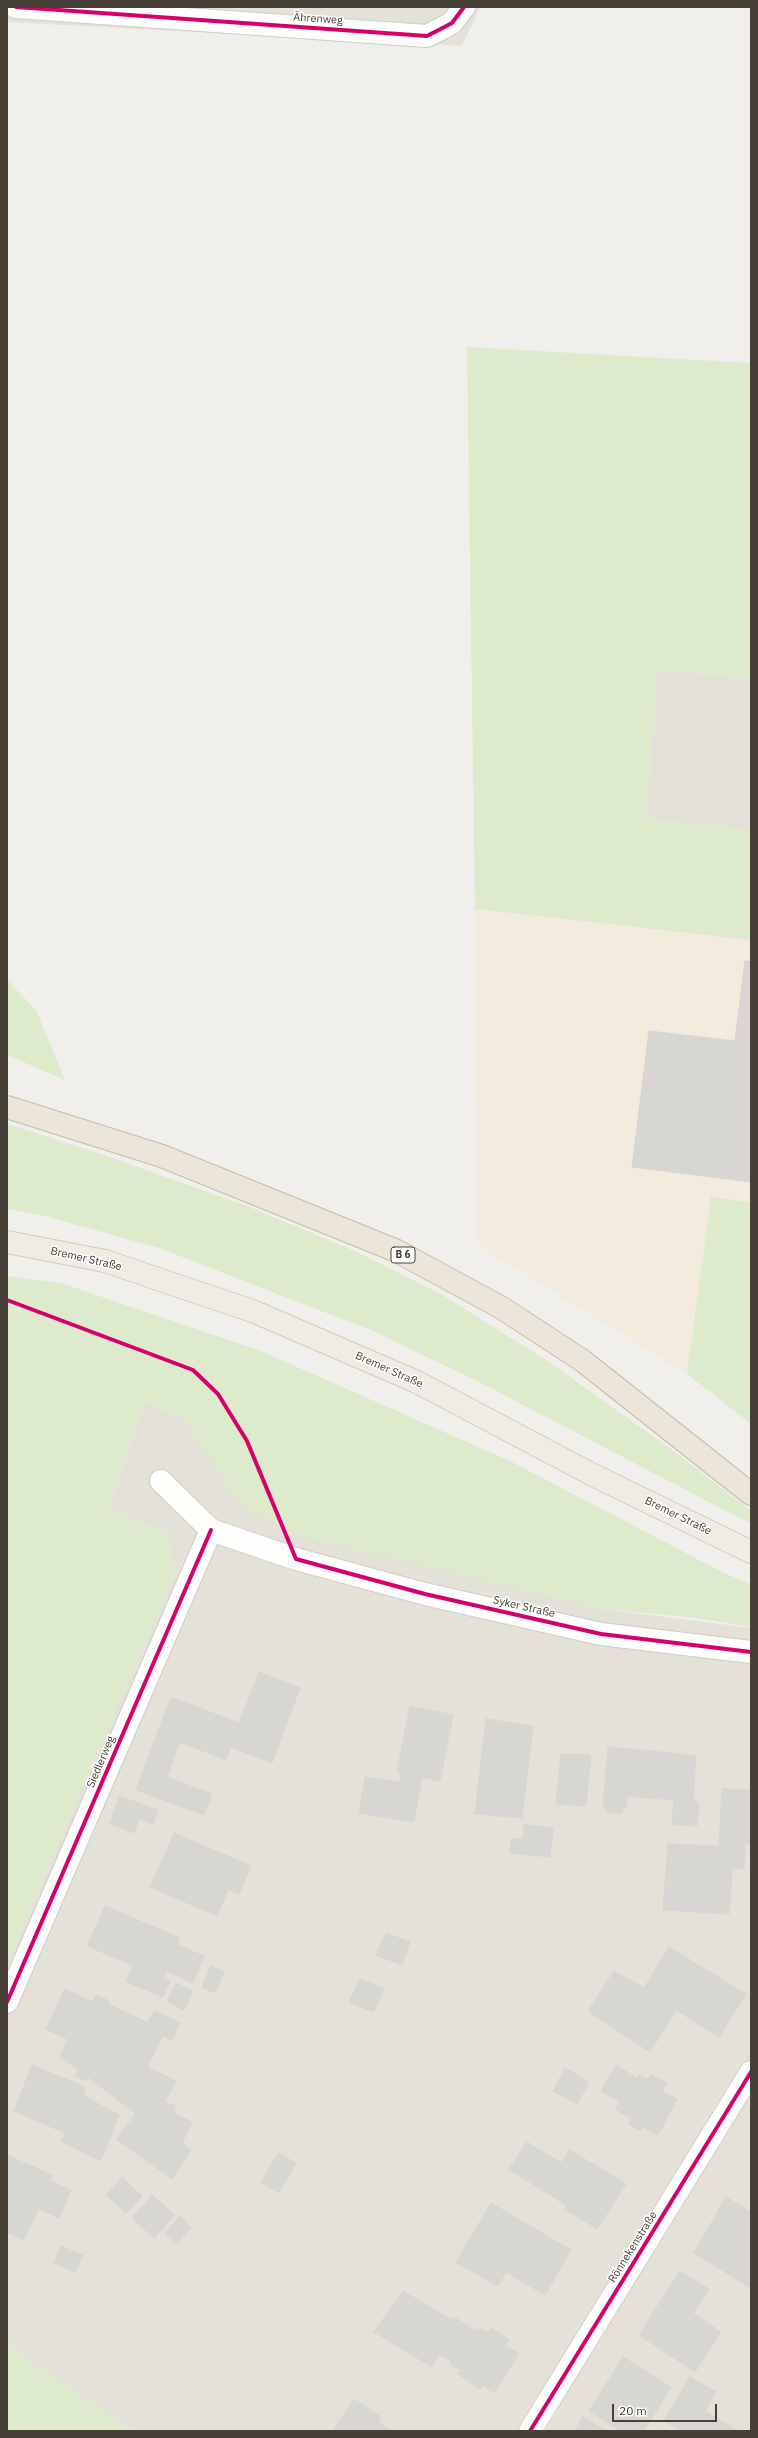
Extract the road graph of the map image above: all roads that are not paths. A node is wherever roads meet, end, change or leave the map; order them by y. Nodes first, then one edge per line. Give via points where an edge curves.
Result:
1 (16, 7) edge
2 (464, 7) edge
3 (7, 1107) edge
4 (7, 1242) edge
5 (161, 1481) dead end
6 (751, 1494) edge
7 (211, 1530) junction
8 (751, 1552) edge
9 (751, 1652) edge
10 (7, 2002) edge
11 (751, 2072) edge
12 (530, 2431) edge

1 - 2 street, Ährenweg via 427,36 452,23
3 - 6 highway, B 6 via 162,1156 397,1251 502,1308 583,1361
4 - 8 main road, Bremer Straße via 105,1261 255,1312 417,1382 593,1475
5 - 7 street, Syker Straße
7 - 9 street, Syker Straße via 304,1562 425,1594 586,1630
7 - 10 street, Siedlerweg
11 - 12 street, Rönnekenstraße

